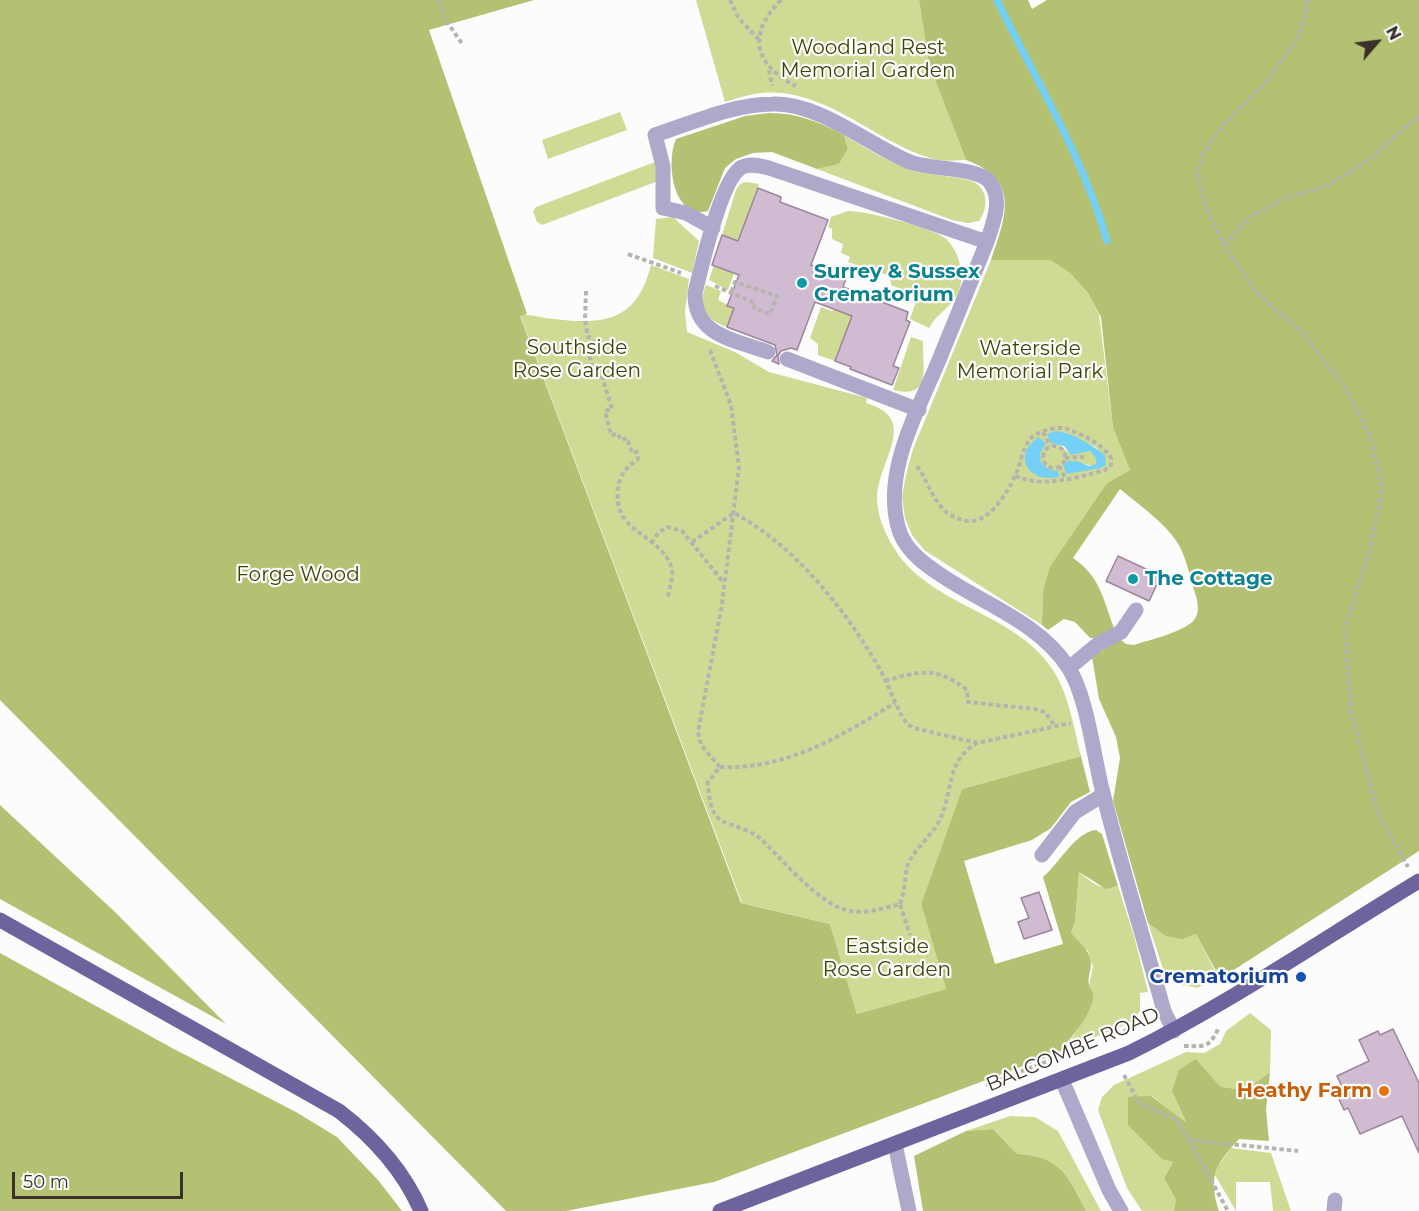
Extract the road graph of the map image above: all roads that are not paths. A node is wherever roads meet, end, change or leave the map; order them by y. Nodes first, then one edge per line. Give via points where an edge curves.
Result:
1 (713, 228) junction
2 (987, 242) junction
3 (768, 352) dead end
4 (787, 359) dead end
5 (919, 410) junction
6 (1136, 610) dead end
7 (1069, 668) junction
8 (1103, 795) junction
9 (1042, 855) dead end
10 (1419, 881) edge
11 (0, 920) edge
12 (1174, 1031) junction
13 (1062, 1080) junction
14 (895, 1144) junction
15 (421, 1211) edge
16 (720, 1211) edge
17 (909, 1211) edge
18 (1121, 1211) edge

1 - 2 street via 735,173 741,167 759,166
1 - 2 street via 676,209 663,208 663,166 654,135 734,110 773,104 796,106 910,162 976,174 988,181 997,198 997,211
1 - 3 street via 695,307 705,327
2 - 5 street
4 - 5 street
5 - 7 street via 903,449 896,484 901,533 909,549 944,578 1037,634
6 - 7 street via 1121,632 1098,644
7 - 8 street
8 - 9 street via 1075,812
8 - 12 street via 1164,1011
10 - 12 main road, BALCOMBE ROAD
11 - 15 main road via 339,1111 374,1140 405,1180
12 - 13 main road, BALCOMBE ROAD
13 - 14 main road, BALCOMBE ROAD
13 - 18 street via 1108,1190
14 - 16 main road, BALCOMBE ROAD
14 - 17 street

